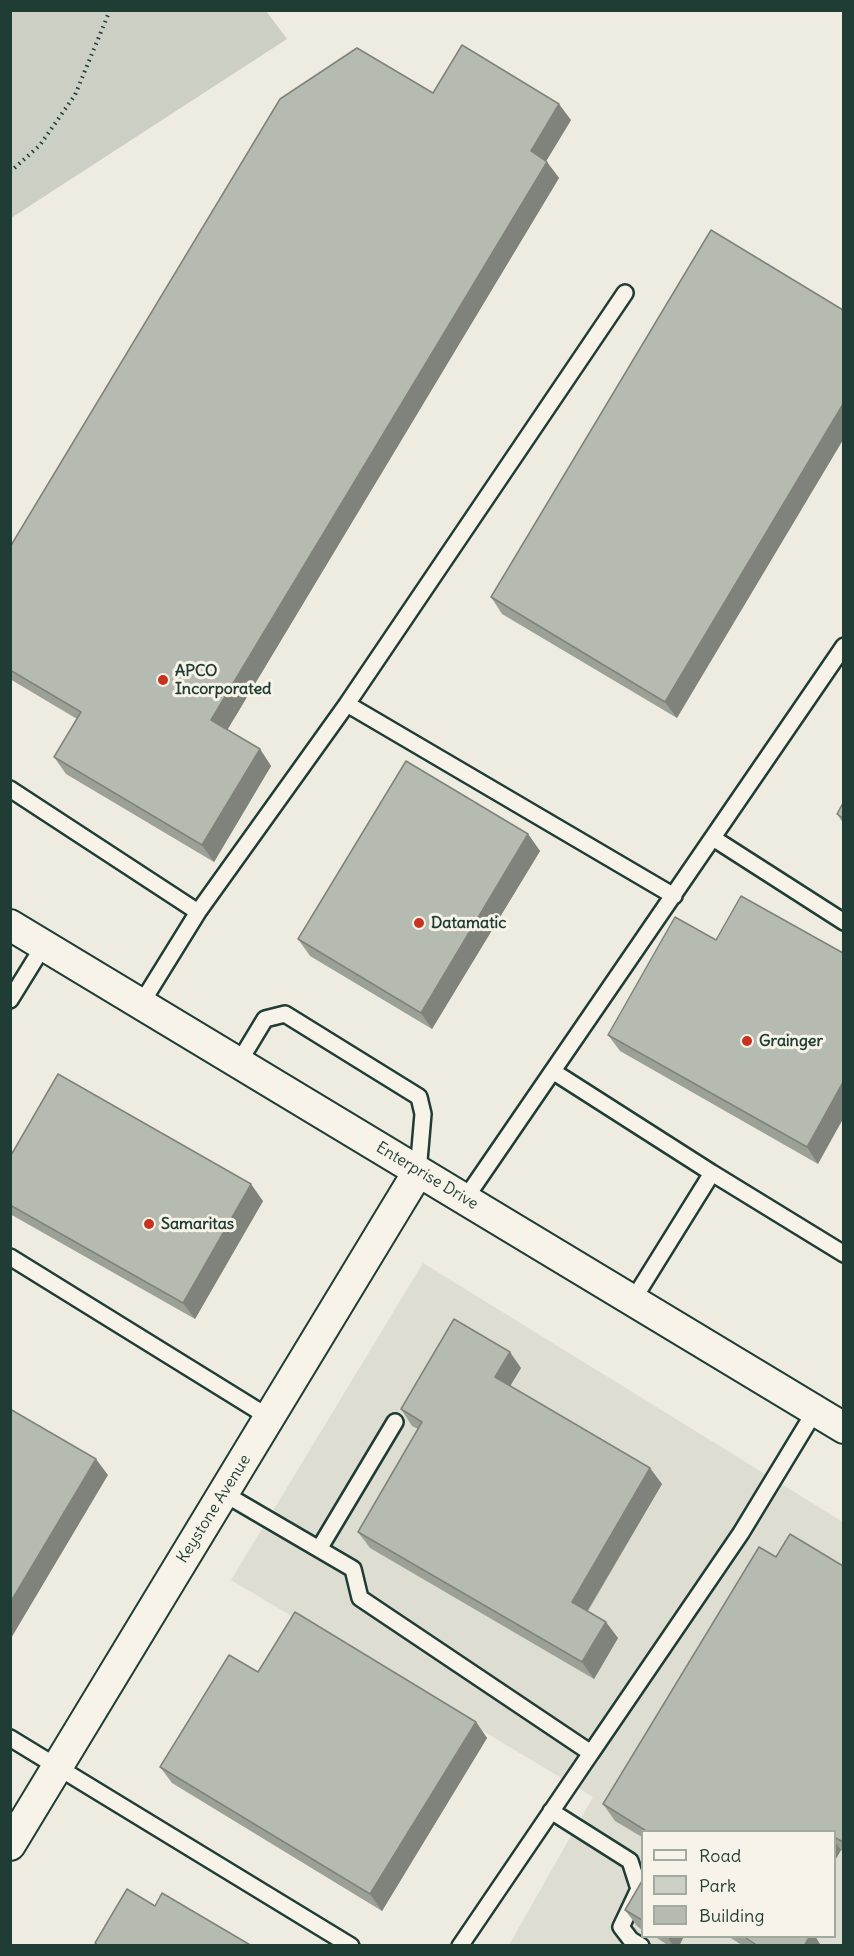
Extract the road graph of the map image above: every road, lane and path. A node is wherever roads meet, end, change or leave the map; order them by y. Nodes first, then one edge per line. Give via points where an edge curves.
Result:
1 (110, 10) edge
2 (10, 172) edge
3 (625, 293) dead end
4 (843, 646) edge
5 (347, 704) junction
6 (10, 789) edge
7 (713, 838) junction
8 (674, 896) junction
9 (198, 912) junction
10 (843, 922) edge
11 (10, 926) edge
12 (44, 945) junction
13 (10, 1000) edge
14 (141, 1004) junction
15 (239, 1062) junction
16 (554, 1072) junction
17 (418, 1172) junction
18 (712, 1173) junction
19 (465, 1199) junction
20 (843, 1254) edge
21 (10, 1257) edge
22 (633, 1300) junction
23 (815, 1411) junction
24 (270, 1418) junction
25 (395, 1422) dead end
26 (843, 1428) edge
27 (224, 1493) junction
28 (319, 1549) junction
29 (10, 1738) edge
30 (591, 1753) junction
31 (57, 1766) junction
32 (551, 1811) junction
33 (10, 1845) edge
34 (351, 1946) edge
35 (460, 1946) edge
36 (641, 1946) edge

1 - 2 path via 75,95 40,145
3 - 5 lane
4 - 7 lane
5 - 8 lane
5 - 9 lane
6 - 9 lane
7 - 8 lane
7 - 10 lane
8 - 16 lane
9 - 14 lane
11 - 12 street, Enterprise Drive
12 - 13 lane
12 - 14 street, Enterprise Drive
14 - 15 street, Enterprise Drive
15 - 17 street, Enterprise Drive
15 - 17 lane via 264,1019 285,1014 420,1097 423,1114
16 - 18 lane
16 - 19 lane
17 - 19 street, Enterprise Drive
17 - 24 street, Keystone Avenue
18 - 20 lane
18 - 22 lane
19 - 22 street, Enterprise Drive
21 - 24 lane
22 - 23 street, Enterprise Drive
23 - 26 street, Enterprise Drive
23 - 30 lane via 741,1533
24 - 27 street, Keystone Avenue
25 - 28 lane
27 - 28 lane
27 - 31 street, Keystone Avenue
28 - 30 lane via 353,1569 360,1598
29 - 31 lane
30 - 32 lane
31 - 33 street, Keystone Avenue
31 - 34 lane
32 - 35 lane
32 - 36 lane via 630,1861 639,1889 621,1926

